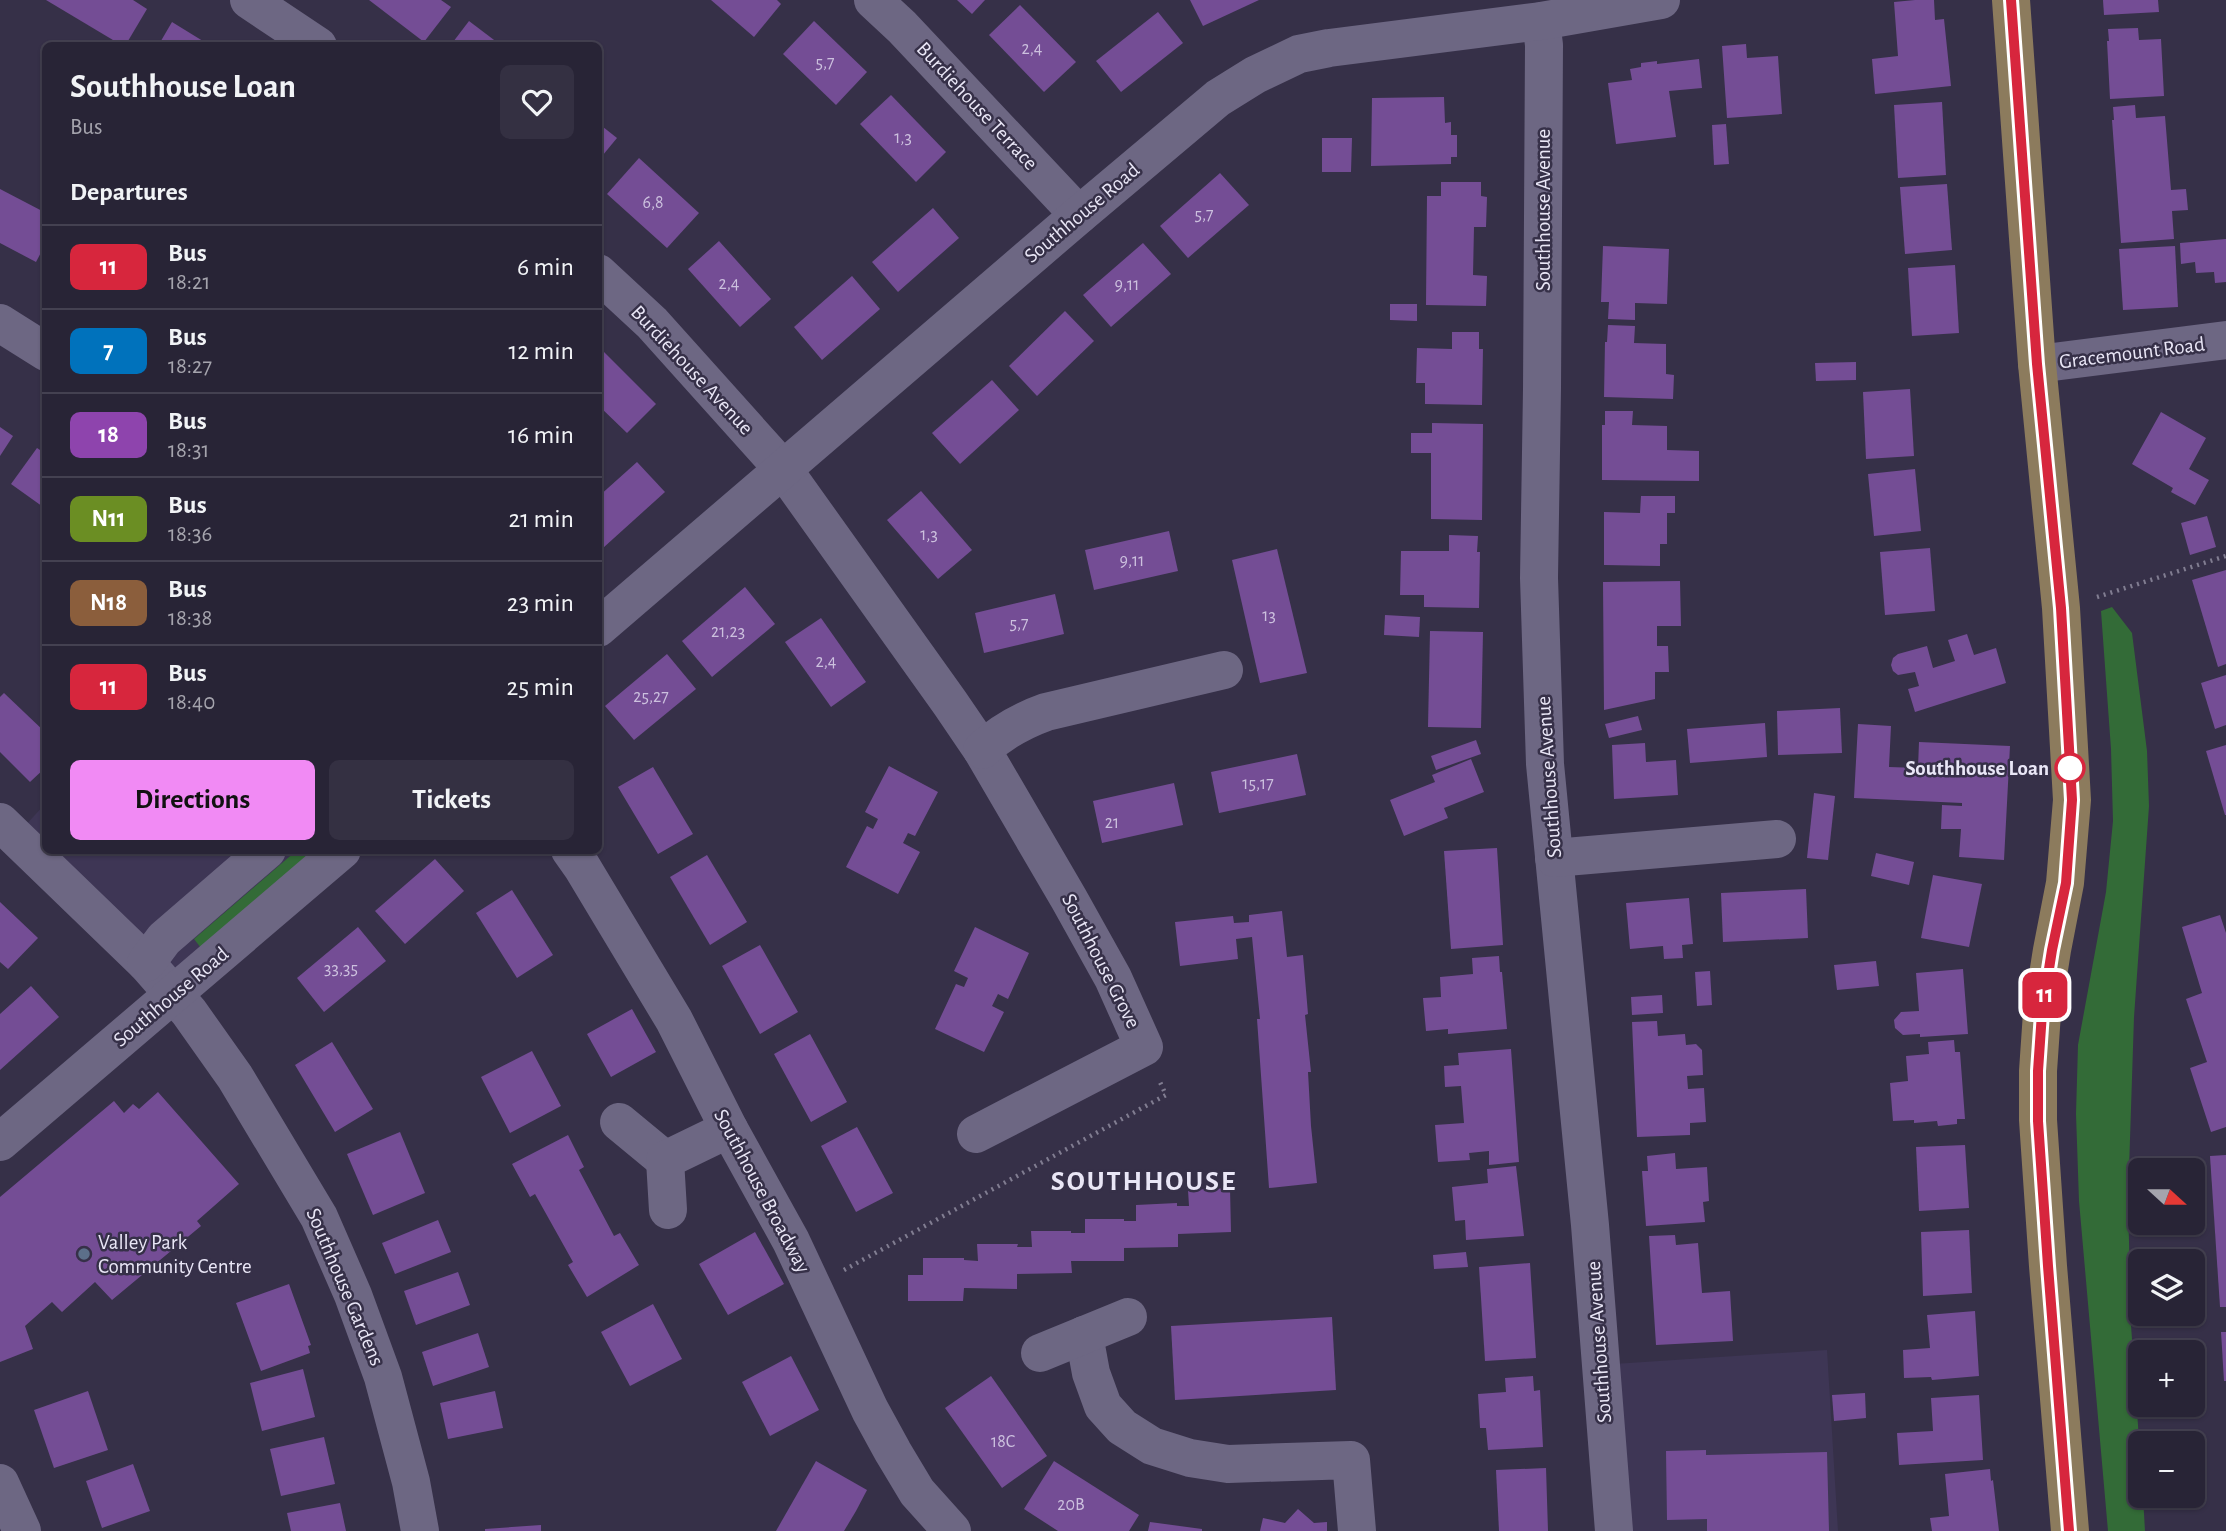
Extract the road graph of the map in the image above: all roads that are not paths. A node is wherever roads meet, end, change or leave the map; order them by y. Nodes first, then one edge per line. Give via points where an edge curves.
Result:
1 (249, 0) edge
2 (873, 0) edge
3 (1661, 0) edge
4 (2011, 0) edge
5 (1541, 21) junction
6 (312, 42) edge
7 (1079, 215) junction
8 (602, 277) edge
9 (0, 323) edge
10 (2226, 340) edge
11 (42, 349) edge
12 (2037, 364) junction
13 (783, 469) junction
14 (602, 625) edge
15 (1224, 670) dead end
16 (982, 750) junction
17 (0, 822) edge
18 (1777, 839) dead end
19 (262, 854) edge
20 (337, 854) edge
21 (573, 854) edge
22 (1554, 858) junction
23 (146, 963) junction
24 (174, 995) junction
25 (619, 1122) dead end
26 (729, 1129) junction
27 (976, 1134) dead end
28 (0, 1142) edge
29 (665, 1160) junction
30 (668, 1210) dead end
31 (1128, 1317) dead end
32 (1084, 1335) junction
33 (1040, 1353) dead end
34 (0, 1483) edge
35 (22, 1531) edge
36 (419, 1531) edge
37 (952, 1531) edge
38 (1357, 1531) edge
39 (1614, 1531) edge
40 (2070, 1531) edge

1 - 6 street
2 - 7 street, Burdiehouse Terrace
3 - 5 street, Southhouse Road
4 - 12 main road
5 - 7 street, Southhouse Road via 1299,54 1218,98
5 - 22 street, Southhouse Avenue via 1539,578 1545,764
7 - 13 street, Southhouse Road
8 - 13 street, Burdiehouse Avenue via 652,323
9 - 11 street
10 - 12 street, Gracemount Road
12 - 40 main road via 2061,608 2072,800 2066,883 2042,1013 2038,1096
13 - 14 street, Southhouse Road
13 - 16 street, Southhouse Grove
15 - 16 street via 1046,712 998,734
16 - 27 street, Southhouse Grove via 1113,978 1144,1046
17 - 23 street, Southhouse Gardens
18 - 22 street
19 - 23 street via 164,939
20 - 24 street, Southhouse Road
21 - 26 street, Southhouse Broadway via 674,1020
22 - 39 street, Southhouse Avenue
23 - 24 street, Southhouse Gardens
24 - 28 street, Southhouse Road
24 - 36 street, Southhouse Gardens via 235,1077 318,1217 383,1377
25 - 29 street
26 - 29 street
26 - 37 street, Southhouse Broadway via 791,1241 892,1452 917,1493
29 - 30 street
31 - 32 street
32 - 33 street
32 - 38 street via 1103,1406 1122,1427 1152,1446 1228,1464 1351,1460
34 - 35 street

